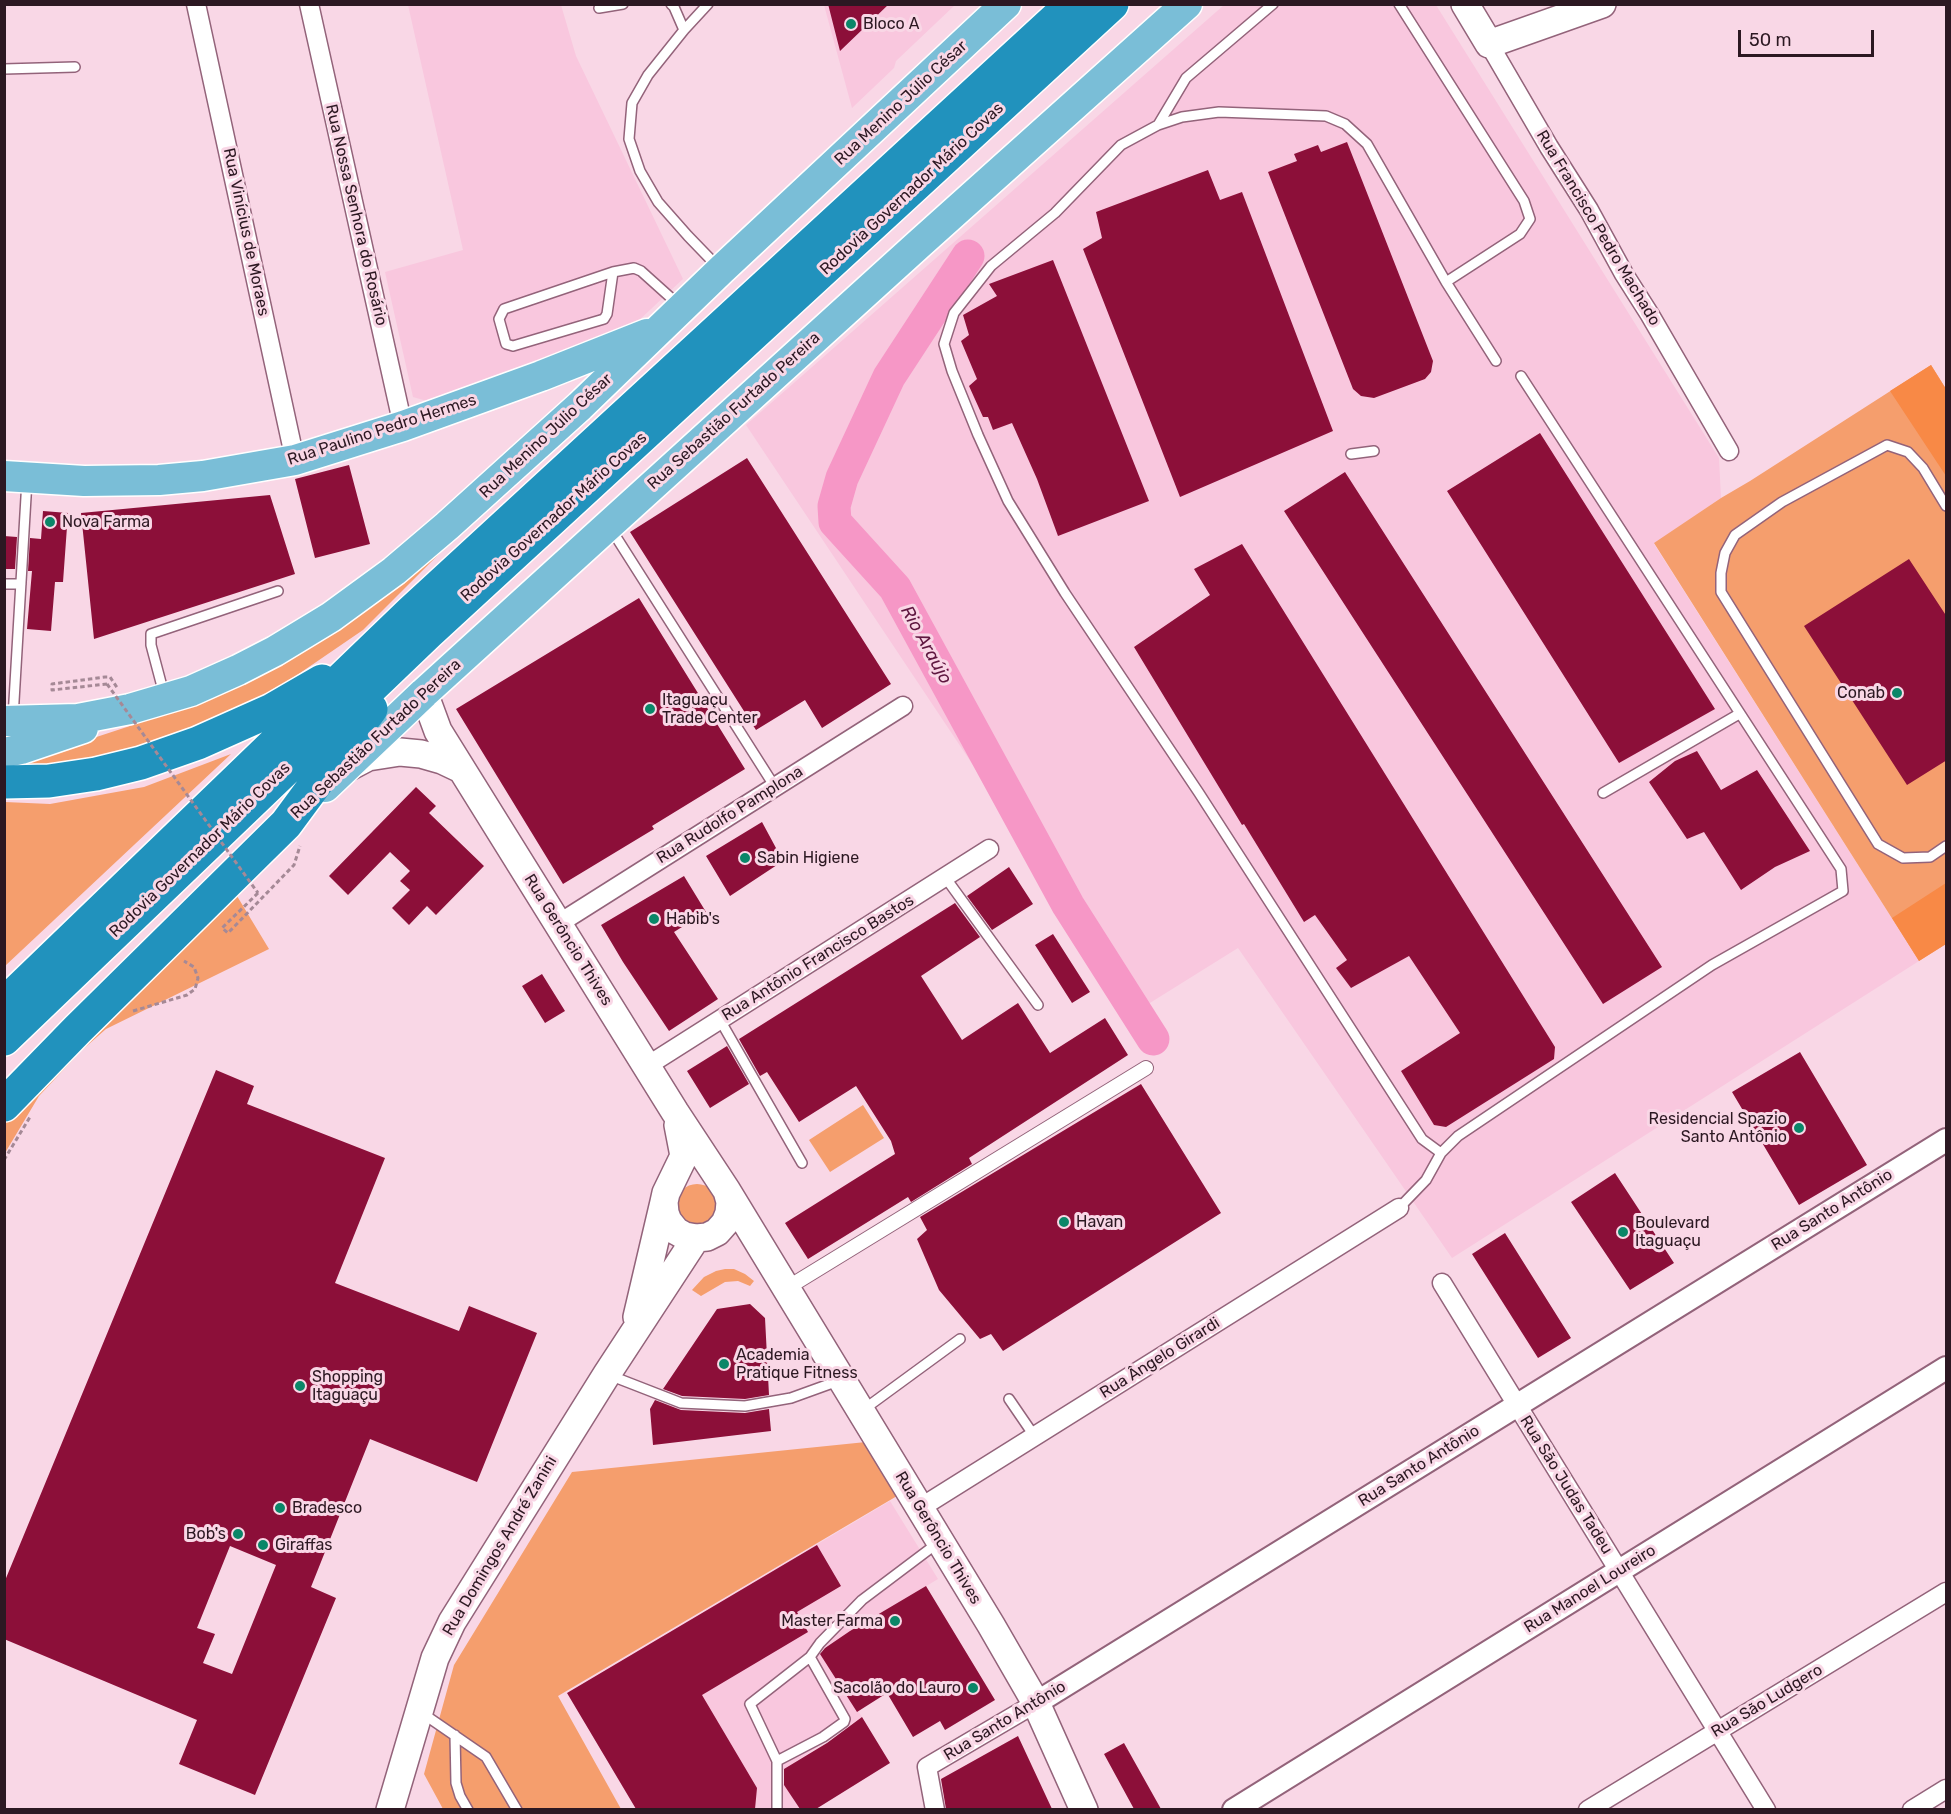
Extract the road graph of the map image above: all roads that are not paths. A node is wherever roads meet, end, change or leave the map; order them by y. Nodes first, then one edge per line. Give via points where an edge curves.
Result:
1 (196, 4) edge
2 (309, 4) edge
3 (623, 4) edge
4 (671, 4) edge
5 (708, 4) edge
6 (1006, 4) edge
7 (1112, 4) edge
8 (1120, 4) edge
9 (1187, 4) edge
10 (1273, 4) edge
11 (1399, 4) edge
12 (1466, 4) edge
13 (1602, 4) edge
14 (599, 8) dead end
15 (1076, 19) edge
16 (684, 30) junction
17 (1489, 45) junction
18 (75, 67) dead end
19 (4, 69) edge
20 (1158, 125) junction
21 (721, 270) junction
22 (613, 272) junction
23 (1446, 282) junction
24 (682, 307) junction
25 (660, 329) junction
26 (1496, 361) dead end
27 (541, 376) junction
28 (1521, 376) dead end
29 (580, 406) junction
30 (403, 426) junction
31 (1374, 451) dead end
32 (1729, 451) dead end
33 (1351, 454) dead end
34 (296, 459) junction
35 (16, 477) edge
36 (1947, 506) edge
37 (609, 525) junction
38 (4, 584) edge
39 (21, 584) junction
40 (278, 591) dead end
41 (428, 633) junction
42 (370, 652) junction
43 (424, 693) junction
44 (166, 699) junction
45 (903, 706) dead end
46 (130, 709) junction
47 (1739, 714) junction
48 (9, 721) edge
49 (438, 731) junction
50 (383, 732) junction
51 (4, 753) edge
52 (461, 769) junction
53 (343, 770) junction
54 (4, 782) edge
55 (775, 787) junction
56 (1603, 793) dead end
57 (286, 824) junction
58 (1947, 846) edge
59 (989, 849) dead end
60 (945, 877) junction
61 (558, 924) junction
62 (4, 1004) edge
63 (1038, 1005) dead end
64 (720, 1020) junction
65 (77, 1030) junction
66 (4, 1039) edge
67 (647, 1066) junction
68 (1146, 1068) dead end
69 (4, 1083) edge
70 (4, 1105) edge
71 (675, 1112) junction
72 (1947, 1140) edge
73 (1441, 1153) junction
74 (802, 1163) dead end
75 (723, 1186) junction
76 (668, 1193) junction
77 (1399, 1209) joint
78 (707, 1235) junction
79 (782, 1281) junction
80 (1442, 1282) dead end
81 (633, 1332) junction
82 (960, 1340) dead end
83 (1947, 1368) edge
84 (607, 1374) junction
85 (842, 1380) junction
86 (1009, 1399) dead end
87 (1517, 1406) junction
88 (861, 1412) junction
89 (1035, 1437) junction
90 (920, 1508) junction
91 (940, 1541) junction
92 (1619, 1571) junction
93 (1947, 1592) edge
94 (810, 1658) junction
95 (1036, 1703) junction
96 (420, 1712) junction
97 (1717, 1731) junction
98 (455, 1735) junction
99 (777, 1761) junction
100 (1947, 1789) edge
101 (390, 1809) edge
102 (468, 1809) edge
103 (517, 1809) edge
104 (777, 1809) edge
105 (935, 1809) edge
106 (1084, 1809) edge
107 (1234, 1809) edge
108 (1588, 1809) edge
109 (1766, 1809) edge
110 (1912, 1809) edge

1 - 34 street, Rua Vinícius de Moraes
2 - 30 street, Rua Nossa Senhora do Rosário
3 - 14 lane
4 - 16 lane
5 - 16 lane
6 - 21 main road, Rua Menino Júlio César
7 - 15 highway, Rodovia Governador Mário Covas
8 - 15 highway
9 - 37 main road, Rua Sebastião Furtado Pereira
10 - 20 lane via 1186,78
11 - 23 lane via 1524,201 1530,219 1520,234
12 - 17 main road, Rua Francisco Pedro Machado
13 - 17 main road
15 - 41 highway, Rodovia Governador Mário Covas
15 - 42 highway, Rodovia Governador Mário Covas
16 - 21 lane via 648,75 632,104 629,139 640,171 658,202
17 - 32 street, Rua Francisco Pedro Machado
18 - 19 lane
20 - 23 lane via 1219,112 1326,116 1345,124 1367,144
20 - 73 lane via 1121,145 1055,213 991,266 954,313 944,344 969,414 1008,501 1422,1139
21 - 24 main road, Rua Menino Júlio César
22 - 22 lane via 504,309 499,319 506,344 513,346 604,319
22 - 24 lane via 634,268 641,271
23 - 26 lane
24 - 25 main road, Rua Menino Júlio César
25 - 27 main road, Rua Paulino Pedro Hermes
25 - 29 main road, Rua Menino Júlio César
27 - 29 main road
27 - 30 main road, Rua Paulino Pedro Hermes
28 - 47 lane
29 - 44 main road, Rua Menino Júlio César via 394,571 331,617 238,670
30 - 34 main road, Rua Paulino Pedro Hermes
31 - 33 lane
34 - 35 main road, Rua Paulino Pedro Hermes via 159,480
35 - 39 lane
36 - 58 lane via 1908,452 1887,446 1782,502 1735,535 1725,553 1721,583 1721,592 1878,844 1903,858 1930,857
37 - 43 main road, Rua Sebastião Furtado Pereira
37 - 55 lane
38 - 39 lane
39 - 48 lane
40 - 44 lane via 151,634
41 - 57 highway
41 - 66 highway, Rodovia Governador Mário Covas
42 - 54 highway via 272,710 188,747 96,774 49,782
42 - 62 highway, Rodovia Governador Mário Covas
43 - 49 main road, Rua Gerôncio Thives
43 - 50 main road, Rua Sebastião Furtado Pereira
44 - 46 main road, Rua Menino Júlio César
45 - 55 street, Rua Rudolfo Pamplona
46 - 48 main road, Rua Menino Júlio César via 78,719
46 - 51 main road
47 - 56 lane
47 - 73 lane via 1841,869 1844,891 1702,972 1458,1136
49 - 50 main road via 409,724
49 - 52 main road, Rua Gerôncio Thives
50 - 53 main road, Rua Sebastião Furtado Pereira
52 - 53 main road via 421,754 400,752 369,757
52 - 61 main road, Rua Gerôncio Thives
53 - 57 main road, Rua Sebastião Furtado Pereira
55 - 61 street, Rua Rudolfo Pamplona
57 - 65 highway
59 - 60 street, Rua Antônio Francisco Bastos
60 - 63 lane
60 - 64 street, Rua Antônio Francisco Bastos
61 - 67 main road, Rua Gerôncio Thives
64 - 67 street, Rua Antônio Francisco Bastos
64 - 74 lane
65 - 69 highway
65 - 70 highway
67 - 71 main road, Rua Gerôncio Thives
68 - 79 street
71 - 75 main road, Rua Gerôncio Thives
71 - 76 main road via 684,1156
72 - 87 street, Rua Santo Antônio
73 - 77 lane via 1426,1180
75 - 76 main road via 711,1176 694,1173 678,1178
75 - 78 main road via 730,1202 729,1213 725,1223
75 - 79 main road, Rua Gerôncio Thives
76 - 78 main road via 665,1213 676,1231 685,1236
76 - 81 main road
77 - 89 street, Rua Ângelo Girardi
78 - 79 main road via 732,1232
78 - 81 main road, Rua Domingos André Zanini
79 - 85 main road, Rua Gerôncio Thives
80 - 87 street, Rua São Judas Tadeu
81 - 84 main road, Rua Domingos André Zanini
82 - 88 lane
83 - 92 street, Rua Manoel Loureiro
84 - 85 lane via 681,1403 745,1406 790,1398
84 - 96 main road, Rua Domingos André Zanini via 452,1622 435,1658
85 - 88 main road, Rua Gerôncio Thives
86 - 89 lane
87 - 92 street, Rua São Judas Tadeu
87 - 95 street, Rua Santo Antônio
88 - 90 main road, Rua Gerôncio Thives
89 - 90 street, Rua Ângelo Girardi
90 - 91 main road, Rua Gerôncio Thives
91 - 94 lane via 862,1600
91 - 95 main road, Rua Gerôncio Thives
92 - 97 street, Rua São Judas Tadeu
92 - 107 street, Rua Manoel Loureiro
93 - 97 street, Rua São Ludgero
94 - 99 lane via 750,1704
94 - 99 lane via 845,1719 823,1737
95 - 105 street, Rua Santo Antônio via 927,1767
95 - 106 main road, Rua Gerôncio Thives
96 - 98 lane
96 - 101 main road, Rua Domingos André Zanini
97 - 108 street, Rua São Ludgero
97 - 109 street, Rua São Judas Tadeu
98 - 102 lane via 456,1783
98 - 103 lane via 486,1757
99 - 104 lane
100 - 110 street

